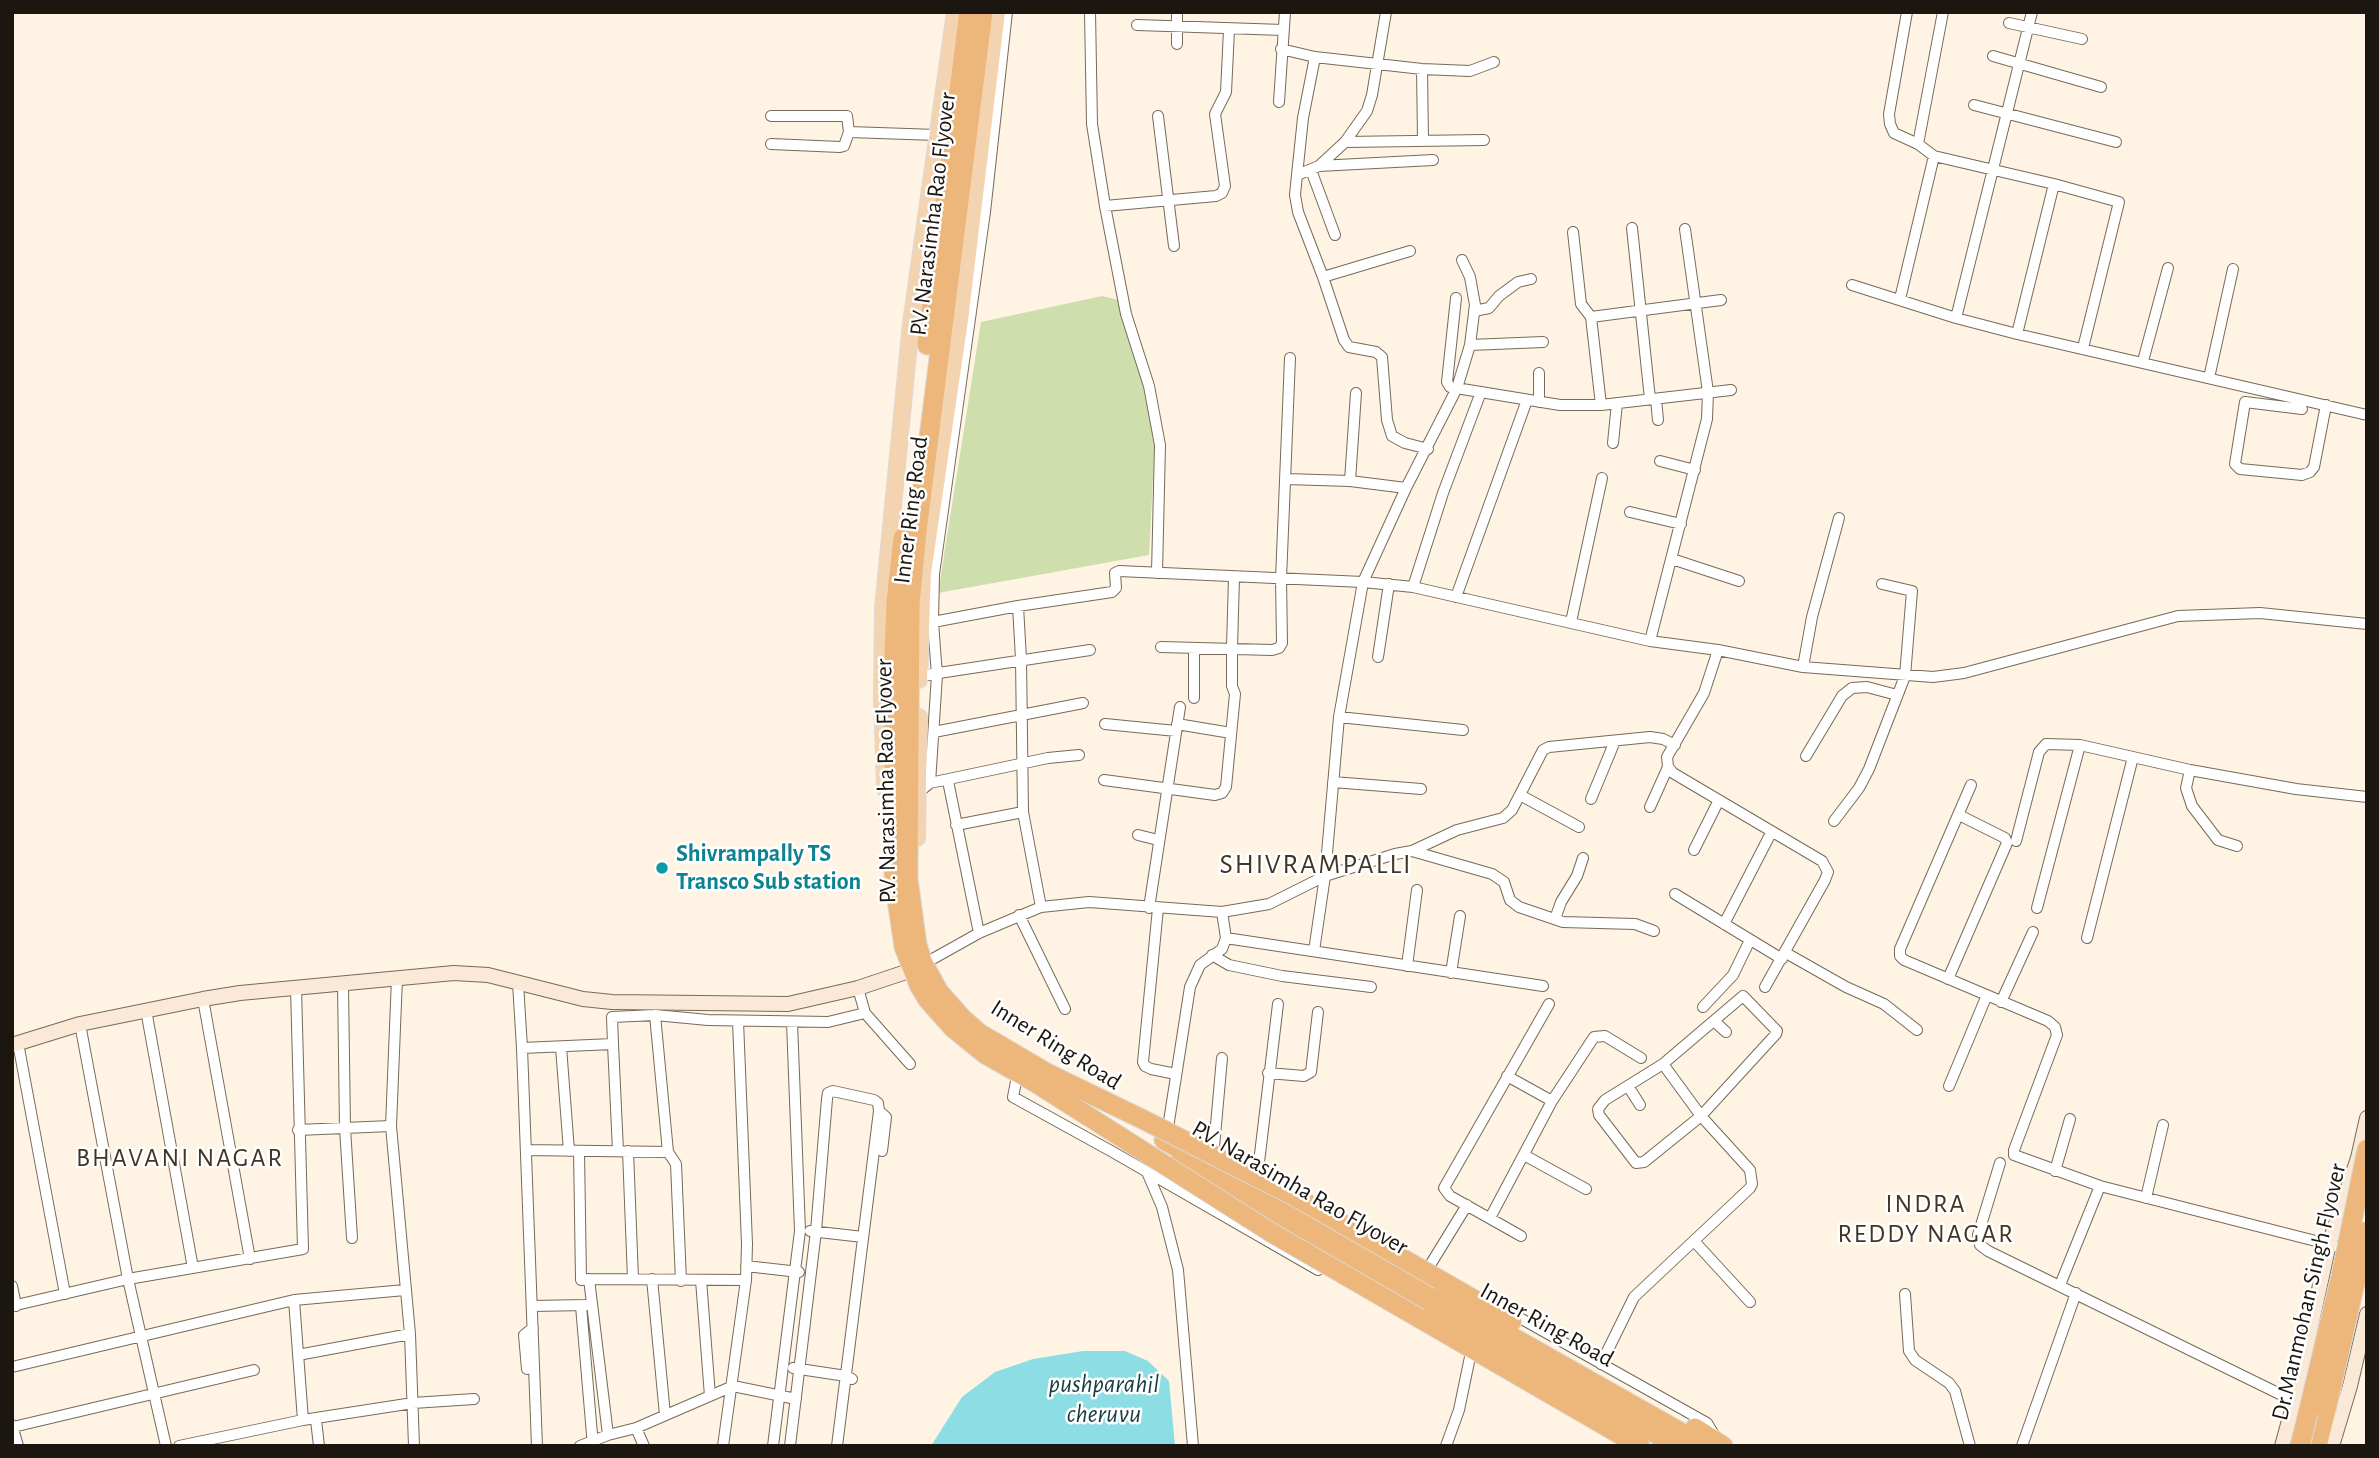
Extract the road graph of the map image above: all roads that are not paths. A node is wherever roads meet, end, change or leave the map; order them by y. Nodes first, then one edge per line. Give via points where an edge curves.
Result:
1 (955, 12) edge
2 (970, 12) edge
3 (983, 12) edge
4 (998, 12) edge
5 (1007, 12) edge
6 (1090, 12) edge
7 (1177, 12) edge
8 (1285, 12) edge
9 (1386, 12) edge
10 (1908, 12) edge
11 (1943, 12) edge
12 (2032, 12) edge
13 (2009, 23) dead end
14 (1137, 25) dead end
15 (1177, 27) junction
16 (2028, 28) junction
17 (1229, 30) junction
18 (1283, 30) junction
19 (2082, 39) dead end
20 (1177, 44) dead end
21 (1281, 50) junction
22 (1993, 56) dead end
23 (1315, 57) junction
24 (1494, 62) dead end
25 (2020, 64) junction
26 (1375, 66) junction
27 (1422, 69) junction
28 (2101, 87) dead end
29 (1279, 102) dead end
30 (1974, 105) dead end
31 (2008, 113) junction
32 (1158, 116) dead end
33 (771, 117) dead end
34 (849, 132) junction
35 (937, 135) junction
36 (1423, 140) junction
37 (1484, 140) dead end
38 (1345, 142) junction
39 (2116, 142) dead end
40 (771, 144) dead end
41 (1918, 144) junction
42 (1934, 156) junction
43 (1433, 160) dead end
44 (1315, 168) junction
45 (1994, 170) junction
46 (1297, 175) junction
47 (2054, 184) junction
48 (1168, 199) junction
49 (1105, 206) junction
50 (1632, 228) dead end
51 (1685, 229) dead end
52 (1573, 232) dead end
53 (1335, 234) dead end
54 (1174, 246) dead end
55 (1410, 251) dead end
56 (1462, 260) dead end
57 (2168, 268) dead end
58 (2233, 269) dead end
59 (1324, 277) junction
60 (1531, 279) dead end
61 (1852, 285) dead end
62 (1456, 298) dead end
63 (1900, 299) junction
64 (1721, 300) dead end
65 (1695, 303) junction
66 (1642, 310) junction
67 (1474, 311) junction
68 (1591, 317) junction
69 (1956, 318) junction
70 (2017, 334) junction
71 (1543, 342) dead end
72 (1470, 345) junction
73 (2083, 348) junction
74 (1290, 358) dead end
75 (2143, 362) junction
76 (1539, 373) dead end
77 (2209, 378) junction
78 (1457, 388) junction
79 (1731, 390) dead end
80 (1481, 392) junction
81 (1708, 392) junction
82 (1356, 393) dead end
83 (1653, 399) junction
84 (1527, 400) junction
85 (1539, 402) junction
86 (1617, 403) junction
87 (1601, 405) junction
88 (2326, 405) junction
89 (2302, 409) dead end
90 (2367, 415) edge
91 (1658, 419) dead end
92 (1613, 443) dead end
93 (1428, 449) junction
94 (1660, 461) dead end
95 (1695, 470) junction
96 (1602, 478) dead end
97 (1286, 479) junction
98 (1350, 481) junction
99 (1406, 488) junction
100 (1630, 512) dead end
101 (1839, 518) dead end
102 (1681, 524) junction
103 (1672, 559) junction
104 (1157, 573) junction
105 (1234, 577) junction
106 (1281, 579) junction
107 (1739, 581) dead end
108 (1363, 582) junction
109 (1389, 584) junction
110 (1882, 584) dead end
111 (1413, 587) junction
112 (1456, 597) junction
113 (1018, 606) junction
114 (933, 622) junction
115 (1572, 622) junction
116 (2367, 624) edge
117 (1650, 641) junction
118 (1161, 647) dead end
119 (1194, 648) junction
120 (1231, 648) junction
121 (1090, 650) dead end
122 (1718, 650) junction
123 (1378, 657) dead end
124 (1021, 659) junction
125 (1803, 667) junction
126 (937, 675) junction
127 (919, 676) junction
128 (1905, 676) junction
129 (1897, 695) junction
130 (1194, 698) dead end
131 (1083, 703) dead end
132 (1180, 707) dead end
133 (1021, 714) junction
134 (1339, 717) junction
135 (1105, 724) dead end
136 (1177, 728) junction
137 (1463, 730) dead end
138 (934, 732) junction
139 (1231, 733) junction
140 (1615, 741) junction
141 (1675, 745) junction
142 (2080, 745) junction
143 (1079, 755) dead end
144 (1806, 756) dead end
145 (2133, 757) junction
146 (1022, 764) junction
147 (1668, 766) junction
148 (2190, 770) junction
149 (1104, 780) dead end
150 (948, 781) junction
151 (1333, 782) junction
152 (1971, 785) dead end
153 (925, 788) junction
154 (1167, 789) junction
155 (1421, 789) dead end
156 (1520, 794) junction
157 (2367, 797) edge
158 (1591, 799) dead end
159 (1719, 800) junction
160 (1650, 807) dead end
161 (1023, 812) junction
162 (1959, 815) junction
163 (1833, 821) dead end
164 (956, 825) junction
165 (1579, 827) dead end
166 (1771, 832) junction
167 (1138, 835) dead end
168 (1158, 840) junction
169 (2016, 841) dead end
170 (2237, 846) dead end
171 (1695, 850) dead end
172 (1412, 852) junction
173 (1583, 858) dead end
174 (1325, 876) junction
175 (1417, 890) dead end
176 (1675, 894) dead end
177 (1041, 907) junction
178 (1154, 908) junction
179 (2037, 908) dead end
180 (1222, 912) junction
181 (1019, 915) junction
182 (1460, 916) dead end
183 (1555, 919) junction
184 (1724, 924) junction
185 (1654, 931) dead end
186 (2033, 932) dead end
187 (979, 933) junction
188 (1226, 938) junction
189 (2087, 939) dead end
190 (1750, 940) junction
191 (1314, 951) junction
192 (1212, 955) junction
193 (1784, 956) junction
194 (929, 961) junction
195 (1407, 966) junction
196 (905, 969) junction
197 (1451, 973) junction
198 (397, 978) junction
199 (1948, 979) junction
200 (518, 983) junction
201 (343, 985) junction
202 (1543, 986) dead end
203 (1371, 987) dead end
204 (1765, 987) dead end
205 (296, 988) junction
206 (858, 988) junction
207 (832, 992) junction
208 (1987, 995) junction
209 (203, 999) junction
210 (2001, 1002) junction
211 (700, 1003) junction
212 (1278, 1004) dead end
213 (1549, 1004) dead end
214 (1703, 1007) dead end
215 (1065, 1009) dead end
216 (146, 1010) junction
217 (1318, 1012) dead end
218 (865, 1013) junction
219 (655, 1015) junction
220 (694, 1019) junction
221 (708, 1020) junction
222 (738, 1021) junction
223 (1714, 1021) junction
224 (792, 1022) junction
225 (80, 1024) junction
226 (1917, 1030) dead end
227 (1726, 1032) dead end
228 (15, 1044) edge
229 (613, 1044) junction
230 (561, 1047) junction
231 (522, 1048) junction
232 (1222, 1058) dead end
233 (1641, 1058) dead end
234 (909, 1064) dead end
235 (1663, 1064) junction
236 (1268, 1073) junction
237 (1176, 1074) junction
238 (1017, 1076) junction
239 (1507, 1076) junction
240 (1042, 1078) junction
241 (1628, 1086) junction
242 (1949, 1086) dead end
243 (1552, 1101) junction
244 (1640, 1105) dead end
245 (879, 1111) junction
246 (1701, 1116) junction
247 (2367, 1118) edge
248 (2070, 1119) dead end
249 (2163, 1125) dead end
250 (391, 1126) junction
251 (345, 1128) junction
252 (298, 1130) junction
253 (1166, 1138) junction
254 (2367, 1149) edge
255 (526, 1150) junction
256 (574, 1151) junction
257 (623, 1151) junction
258 (883, 1151) dead end
259 (668, 1152) junction
260 (1524, 1155) junction
261 (2000, 1163) dead end
262 (1212, 1164) junction
263 (2054, 1171) junction
264 (1147, 1172) junction
265 (2101, 1186) junction
266 (1256, 1189) junction
267 (1586, 1189) dead end
268 (2146, 1198) junction
269 (1464, 1204) junction
270 (1490, 1218) junction
271 (800, 1231) junction
272 (816, 1231) junction
273 (2367, 1231) edge
274 (1521, 1236) dead end
275 (863, 1237) junction
276 (352, 1238) dead end
277 (1694, 1241) junction
278 (2329, 1244) junction
279 (2367, 1255) edge
280 (250, 1259) junction
281 (746, 1266) junction
282 (192, 1268) junction
283 (795, 1271) junction
284 (811, 1273) junction
285 (1426, 1276) junction
286 (128, 1279) junction
287 (589, 1279) junction
288 (632, 1279) junction
289 (652, 1279) junction
290 (701, 1280) junction
291 (746, 1280) junction
292 (681, 1281) junction
293 (2060, 1285) junction
294 (12, 1286) edge
295 (405, 1290) junction
296 (2076, 1293) junction
297 (65, 1294) junction
298 (1905, 1294) dead end
299 (1408, 1297) junction
300 (294, 1300) junction
301 (1750, 1302) dead end
302 (587, 1305) junction
303 (14, 1306) edge
304 (532, 1306) junction
305 (2367, 1314) edge
306 (1398, 1316) junction
307 (533, 1328) junction
308 (410, 1334) junction
309 (142, 1336) junction
310 (2363, 1348) edge
311 (298, 1355) junction
312 (1470, 1357) junction
313 (1601, 1364) junction
314 (12, 1367) edge
315 (783, 1367) junction
316 (800, 1369) junction
317 (254, 1370) dead end
318 (527, 1371) dead end
319 (846, 1376) junction
320 (733, 1386) junction
321 (155, 1394) junction
322 (780, 1395) junction
323 (710, 1396) junction
324 (474, 1399) dead end
325 (796, 1399) junction
326 (2294, 1401) junction
327 (414, 1403) junction
328 (665, 1415) junction
329 (303, 1420) junction
330 (316, 1420) junction
331 (847, 1424) dead end
332 (13, 1426) edge
333 (636, 1428) junction
334 (608, 1435) junction
335 (592, 1444) edge
336 (1716, 1444) edge
337 (18, 1446) edge
338 (166, 1446) edge
339 (179, 1446) edge
340 (319, 1446) edge
341 (414, 1446) edge
342 (537, 1446) edge
343 (580, 1446) edge
344 (644, 1446) edge
345 (723, 1446) edge
346 (774, 1446) edge
347 (790, 1446) edge
348 (837, 1446) edge
349 (1193, 1446) edge
350 (1446, 1446) edge
351 (1622, 1446) edge
352 (1640, 1446) edge
353 (1666, 1446) edge
354 (1677, 1446) edge
355 (1970, 1446) edge
356 (2022, 1446) edge
357 (2282, 1446) edge
358 (2300, 1446) edge
359 (2317, 1446) edge
360 (2332, 1446) edge

1 - 35 main road, Inner Ring Road
2 - 240 highway, P.V. Narasimha Rao Flyover via 896,602 894,880 904,947 928,1000 971,1044
3 - 240 highway, P.V. Narasimha Rao Flyover via 913,569 908,879 917,944 939,992 979,1033
4 - 127 main road, Inner Ring Road via 923,573
5 - 114 street via 985,212 934,574
6 - 49 street via 1092,124
7 - 15 street
8 - 18 street
9 - 26 street
10 - 41 street via 1889,114 1894,133
11 - 41 street
12 - 16 street
13 - 16 street
14 - 15 street
15 - 17 street
15 - 20 street
16 - 19 street
16 - 25 street
17 - 18 street
17 - 48 street via 1226,92 1215,114 1225,186 1216,196
18 - 21 street
21 - 23 street
21 - 29 street
22 - 25 street
23 - 26 street
23 - 46 street
24 - 27 street via 1470,71
25 - 28 street
25 - 31 street
26 - 27 street
26 - 38 street via 1367,111
27 - 36 street
30 - 31 street
31 - 39 street
31 - 45 street
32 - 48 street
33 - 34 street via 847,116
34 - 35 street
34 - 40 street via 840,147
35 - 196 main road, Inner Ring Road via 911,323 884,608 883,741 891,910
36 - 37 street
36 - 38 street
38 - 44 street
41 - 42 street
42 - 45 street
42 - 63 street
43 - 44 street
44 - 46 street
44 - 53 street
45 - 47 street
45 - 69 street
46 - 59 street via 1294,195 1298,212
47 - 70 street
47 - 73 street via 2119,202
48 - 49 street
48 - 54 street
49 - 104 street via 1126,314 1149,386 1160,445
50 - 66 street
51 - 65 street
52 - 68 street via 1581,304
55 - 59 street
56 - 67 street via 1470,277
57 - 75 street
58 - 77 street
59 - 93 street via 1349,346 1382,357 1392,436
60 - 67 street via 1518,282 1489,308
61 - 63 street
62 - 78 street via 1447,382
63 - 69 street
64 - 65 street
65 - 66 street
65 - 81 street
66 - 68 street
66 - 83 street
67 - 72 street
68 - 87 street
69 - 70 street
70 - 73 street
71 - 72 street
72 - 78 street
73 - 75 street
74 - 97 street
75 - 77 street
76 - 85 street
77 - 88 street
78 - 80 street
78 - 93 street
79 - 81 street
80 - 84 street
80 - 111 street
81 - 83 street
81 - 95 street
82 - 98 street
83 - 86 street
83 - 91 street
84 - 85 street
84 - 112 street
85 - 87 street
86 - 87 street
86 - 92 street
88 - 89 street via 2310,472 2241,469 2235,464 2245,402
88 - 90 street
93 - 99 street
94 - 95 street
95 - 102 street
96 - 115 street
97 - 98 street
97 - 106 street
98 - 99 street
99 - 108 street
100 - 102 street
101 - 125 street
102 - 103 street
103 - 107 street
103 - 117 street
104 - 105 street
104 - 113 street via 1116,571 1112,592
105 - 106 street
105 - 120 street
106 - 108 street
106 - 120 street via 1279,649
108 - 109 street
108 - 134 street
109 - 111 street
109 - 123 street
110 - 128 street via 1912,591
111 - 112 street
112 - 115 street
113 - 114 street
113 - 124 street
114 - 126 street
115 - 117 street
116 - 128 street via 2260,613 2178,616 1964,673
117 - 122 street
118 - 119 street
119 - 120 street
119 - 130 street
120 - 139 street via 1235,694
121 - 124 street
122 - 125 street
122 - 141 street via 1704,693
124 - 126 street
124 - 133 street
125 - 128 street
126 - 127 street
126 - 138 street
127 - 153 main road, Inner Ring Road
128 - 129 street
129 - 144 street via 1852,688 1842,695
129 - 163 street via 1859,788
131 - 133 street
132 - 136 street
133 - 138 street
133 - 146 street
134 - 137 street
134 - 151 street
135 - 136 street
136 - 139 street
136 - 154 street
138 - 153 street
139 - 154 street via 1222,793
140 - 141 street via 1650,737
140 - 156 street via 1543,750
140 - 158 street
141 - 147 street via 1667,757
142 - 145 street
142 - 169 street via 2046,744 2039,752
142 - 179 street
143 - 146 street
145 - 148 street
145 - 189 street
146 - 150 street
146 - 161 street
147 - 159 street
147 - 160 street
148 - 157 street
148 - 170 street via 2186,788 2192,806 2218,840
149 - 154 street
150 - 153 street
150 - 164 street
151 - 155 street
151 - 174 street
152 - 162 street
153 - 194 main road, Inner Ring Road via 916,864 917,908
154 - 168 street
156 - 165 street
156 - 172 street via 1503,818 1457,830
159 - 166 street
159 - 171 street
161 - 164 street
161 - 177 street
162 - 199 street via 2007,843
162 - 199 street via 1899,953 1904,960
164 - 187 street
166 - 184 street
166 - 193 street via 1822,861 1828,872
167 - 168 street
168 - 178 street
172 - 174 street
172 - 183 street via 1492,874 1504,882 1510,900 1519,907
173 - 183 street
174 - 180 street via 1269,904
174 - 191 street
175 - 195 street
176 - 184 street
177 - 178 street via 1089,902
177 - 181 street
178 - 180 street
178 - 237 street via 1143,1062 1151,1069
180 - 188 street
181 - 187 street
181 - 215 street
182 - 197 street
183 - 185 street via 1635,924
184 - 190 street
186 - 210 street
187 - 194 street
188 - 191 street
188 - 192 street via 1222,949
190 - 193 street
190 - 214 street via 1733,975
191 - 195 street
192 - 203 street via 1229,965 1282,976
192 - 237 street via 1199,965 1190,988
193 - 204 street
193 - 226 street via 1884,1004
194 - 253 main road, Inner Ring Road via 954,1002 995,1040
195 - 197 street
196 - 206 street
196 - 207 street via 878,973
196 - 238 main road, Inner Ring Road via 923,1003 948,1032
197 - 202 street
198 - 200 street via 454,973
198 - 201 street
198 - 250 street
199 - 208 street
200 - 211 street via 583,999
200 - 231 street
201 - 205 street
201 - 251 street
205 - 209 street
205 - 252 street
206 - 207 street
206 - 218 street
207 - 211 street via 788,1004
208 - 210 street
208 - 242 street
209 - 216 street
209 - 280 street
210 - 263 street via 2055,1027 2057,1035 2013,1153
211 - 220 street
211 - 221 street
212 - 236 street
213 - 239 street
216 - 225 street
216 - 282 street
217 - 236 street via 1311,1072 1304,1076
218 - 224 street via 828,1022
218 - 234 street
219 - 220 street
219 - 229 street via 612,1017
219 - 259 street
220 - 221 street
221 - 222 street
222 - 224 street
222 - 281 street
223 - 227 street
223 - 235 street
223 - 246 street via 1743,996 1776,1027 1776,1034
224 - 271 street
225 - 228 street
225 - 286 street
228 - 297 street
229 - 230 street
229 - 257 street
230 - 231 street
230 - 256 street
231 - 255 street
232 - 262 street
233 - 243 street via 1605,1036 1594,1037
235 - 241 street
235 - 246 street
236 - 266 street
237 - 253 street
238 - 264 street via 1013,1097
238 - 299 main road, Inner Ring Road
239 - 243 street
239 - 269 street via 1445,1183 1445,1192
240 - 285 highway, bridge via 1274,1186
240 - 336 highway, P.V. Narasimha Rao Flyover, bridge
240 - 352 highway, bridge via 1263,1227
240 - 354 highway, P.V. Narasimha Rao Flyover, bridge
241 - 244 street
241 - 246 street via 1598,1110 1636,1163
243 - 260 street
245 - 258 street via 886,1117
245 - 272 street via 874,1100 828,1093
245 - 275 street
246 - 277 street via 1750,1170 1752,1184
247 - 278 street
248 - 263 street
249 - 268 street
250 - 251 street
250 - 295 street
251 - 252 street
251 - 276 street
252 - 280 street via 303,1249
253 - 262 main road, Inner Ring Road
254 - 358 highway, Dr.Manmohan Singh Flyover, bridge
255 - 256 street
255 - 304 street
256 - 257 street
256 - 287 street via 580,1280
257 - 259 street
257 - 288 street
259 - 292 street via 676,1164
260 - 267 street
260 - 270 street
261 - 293 street via 1980,1245
262 - 266 main road, Inner Ring Road
263 - 265 street
264 - 306 street
264 - 349 street via 1178,1270
265 - 268 street
265 - 293 street
266 - 285 main road, Inner Ring Road
268 - 278 street
269 - 270 street
269 - 285 street
269 - 285 street
270 - 274 street
271 - 272 street
271 - 283 street
272 - 275 street
272 - 284 street
273 - 359 highway, Dr.Manmohan Singh Flyover, bridge
275 - 319 street
277 - 301 street
277 - 313 street via 1634,1297
278 - 279 street
278 - 326 street
280 - 282 street
281 - 283 street
281 - 291 street
282 - 286 street
283 - 284 street
283 - 315 street
284 - 316 street
285 - 313 street, Inner Ring Road
285 - 336 highway
286 - 297 street
286 - 309 street
287 - 288 street
287 - 302 street
288 - 289 street
289 - 292 street
289 - 328 street
290 - 291 street
290 - 292 street
290 - 323 street
291 - 320 street
293 - 296 street
294 - 303 street
295 - 300 street
295 - 308 street
296 - 326 street
296 - 356 street
297 - 303 street
298 - 355 street via 1909,1351 1950,1383
299 - 306 street
299 - 353 main road, Inner Ring Road
300 - 309 street
300 - 311 street
302 - 304 street
302 - 334 street
302 - 335 street
304 - 307 street
305 - 310 street
306 - 312 street
307 - 318 street via 524,1335
307 - 342 street
308 - 311 street
308 - 327 street
309 - 314 street
309 - 321 street
310 - 360 street
311 - 329 street
312 - 350 street
312 - 351 street
313 - 336 street, Inner Ring Road via 1707,1423
315 - 316 street
315 - 322 street
316 - 319 street
316 - 325 street
317 - 321 street
319 - 331 street via 853,1381
319 - 348 street
320 - 322 street
320 - 323 street
320 - 345 street
321 - 332 street
321 - 338 street
322 - 325 street
322 - 346 street
323 - 328 street
324 - 327 street
325 - 347 street
326 - 357 street
327 - 330 street
327 - 341 street
328 - 333 street
329 - 330 street
329 - 339 street
330 - 340 street
332 - 337 street
333 - 334 street
333 - 344 street
334 - 335 street
335 - 343 street

